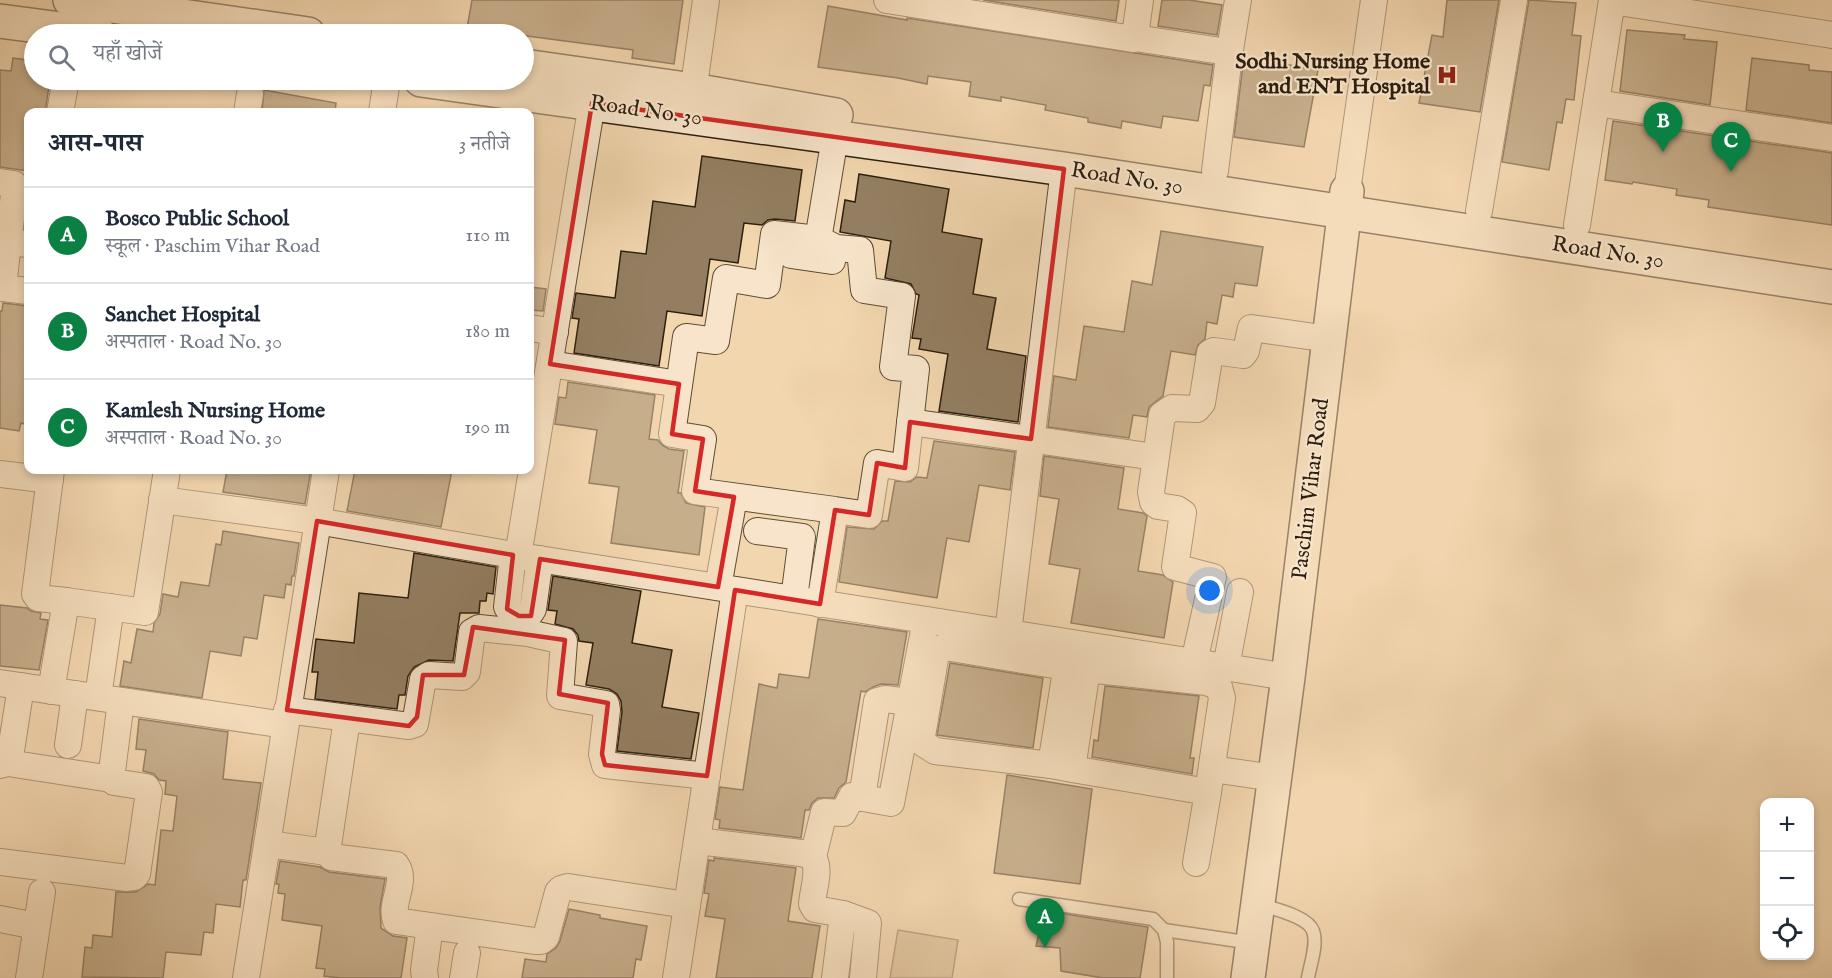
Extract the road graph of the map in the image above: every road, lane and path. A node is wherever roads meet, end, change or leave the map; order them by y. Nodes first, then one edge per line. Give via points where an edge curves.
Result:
1 (706, 0) edge
2 (1140, 0) edge
3 (1238, 0) edge
4 (1374, 0) edge
5 (1514, 0) edge
6 (902, 1) edge
7 (1612, 1) edge
8 (85, 20) edge
9 (0, 21) edge
10 (149, 24) edge
11 (1832, 35) edge
12 (1135, 38) junction
13 (1230, 56) junction
14 (534, 68) edge
15 (64, 90) edge
16 (385, 90) edge
17 (495, 90) edge
18 (592, 103) junction
19 (691, 103) junction
20 (1596, 103) junction
21 (61, 108) edge
22 (383, 108) edge
23 (835, 137) junction
24 (1832, 138) edge
25 (1064, 169) junction
26 (1215, 171) junction
27 (0, 182) edge
28 (1346, 201) junction
29 (1479, 211) junction
30 (1577, 225) junction
31 (18, 243) edge
32 (808, 251) junction
33 (850, 263) dead end
34 (1832, 264) edge
35 (1832, 288) edge
36 (24, 291) edge
37 (534, 334) edge
38 (1329, 339) junction
39 (546, 350) edge
40 (679, 384) junction
41 (910, 422) junction
42 (1031, 439) junction
43 (1155, 457) junction
44 (534, 463) edge
45 (0, 474) edge
46 (165, 474) edge
47 (326, 474) edge
48 (342, 474) edge
49 (533, 474) edge
50 (51, 475) edge
51 (734, 497) junction
52 (162, 500) junction
53 (835, 510) junction
54 (325, 523) junction
55 (757, 531) dead end
56 (524, 557) junction
57 (727, 589) junction
58 (1240, 592) dead end
59 (794, 599) junction
60 (66, 601) junction
61 (820, 603) junction
62 (111, 607) junction
63 (926, 620) junction
64 (518, 624) junction
65 (1008, 633) junction
66 (1078, 661) junction
67 (1194, 662) junction
68 (1226, 667) junction
69 (1288, 677) junction
70 (10, 684) edge
71 (86, 696) junction
72 (286, 717) junction
73 (347, 719) junction
74 (68, 745) dead end
75 (4, 764) edge
76 (1061, 767) junction
77 (707, 776) junction
78 (1275, 778) junction
79 (111, 779) junction
80 (1210, 780) junction
81 (697, 841) junction
82 (268, 844) junction
83 (327, 852) junction
84 (813, 857) junction
85 (1196, 863) dead end
86 (1, 866) edge
87 (42, 892) dead end
88 (1020, 899) dead end
89 (1258, 904) junction
90 (687, 905) junction
91 (843, 914) junction
92 (0, 919) edge
93 (36, 926) junction
94 (430, 926) junction
95 (1164, 930) junction
96 (1253, 943) junction
97 (467, 953) dead end
98 (28, 978) edge
99 (246, 978) edge
100 (424, 978) edge
101 (463, 978) edge
102 (676, 978) edge
103 (835, 978) edge
104 (863, 978) edge
105 (1167, 978) edge
106 (1248, 978) edge
107 (1308, 978) edge

1 - 19 street
2 - 12 street
3 - 13 street
4 - 28 street, Paschim Vihar Road
5 - 29 street
6 - 12 street
7 - 11 street
7 - 20 street
8 - 9 street
8 - 10 street
12 - 13 street via 1221,51
13 - 26 street
14 - 19 street, Road No. 30
15 - 21 street
16 - 22 street
17 - 18 street, Road No. 30
18 - 19 street, Road No. 30
18 - 39 street
19 - 23 street, Road No. 30
19 - 26 street, Road No. 30 via 888,124
20 - 24 street
20 - 30 street
23 - 25 street, Road No. 30
23 - 32 street
25 - 28 street, Road No. 30
25 - 42 street
26 - 28 street, Road No. 30
27 - 31 street via 15,187
28 - 29 street, Road No. 30
28 - 35 street, Road No. 30
28 - 38 street, Paschim Vihar Road
29 - 30 street, Road No. 30
30 - 34 street, Road No. 30
31 - 36 street via 3,288
32 - 33 street
32 - 40 street via 774,234 767,285 726,278 716,341 686,337
32 - 41 street via 860,250 864,290 902,296 893,367 916,369
37 - 39 street
38 - 43 street via 1251,328 1243,355 1210,353 1202,403 1194,410 1172,408 1164,412
38 - 69 street, Paschim Vihar Road
39 - 40 street
39 - 44 street
40 - 51 street via 672,434 703,439 695,491
41 - 42 street
41 - 53 street via 905,468 877,463 869,515
42 - 43 street
42 - 65 street
43 - 67 street via 1150,492 1153,502 1183,513 1175,567 1213,577
45 - 50 street
46 - 52 street
47 - 54 street
48 - 54 street
49 - 56 street
50 - 60 street via 35,594 38,598
51 - 53 street
51 - 57 street
52 - 54 street
52 - 62 street via 145,612
53 - 61 street
54 - 56 street
54 - 72 street
55 - 59 street via 802,537
56 - 57 street
56 - 64 street via 507,607
57 - 59 street
57 - 77 street
58 - 68 street
59 - 61 street
60 - 62 street
60 - 71 street
61 - 63 street
62 - 71 street
63 - 65 street
63 - 84 street via 891,803 852,796 843,813 824,812
64 - 73 street via 475,629 467,672 462,677 429,675 423,679 415,724
64 - 77 street via 564,641 559,694 606,704 602,754 605,765
65 - 66 street
66 - 67 street
66 - 76 street
66 - 76 street via 938,649 922,736 928,748 944,753
66 - 80 street via 1219,687 1222,698
67 - 68 street
68 - 69 street
69 - 78 street, Paschim Vihar Road
70 - 71 street
70 - 75 street
71 - 72 street
71 - 74 street
71 - 79 street
72 - 73 street
72 - 82 street
73 - 83 street
75 - 79 street
76 - 80 street
77 - 81 street
78 - 80 street
78 - 89 street, Paschim Vihar Road
79 - 86 street via 146,787 149,792 134,877
80 - 85 street
81 - 84 street
81 - 90 street
82 - 83 street
82 - 99 street
83 - 94 street via 331,857 396,866 400,875 396,921
84 - 91 street via 817,871 812,904 815,909
87 - 93 street
88 - 95 lane via 1153,919
89 - 96 street, Paschim Vihar Road
89 - 107 lane via 1306,921 1313,930
90 - 94 street via 568,887 558,892 546,937 541,940
90 - 102 street
91 - 103 street
91 - 104 street via 868,922
92 - 93 street
93 - 98 street
94 - 100 street
95 - 96 lane
95 - 105 lane
96 - 106 street, Paschim Vihar Road
97 - 101 street

